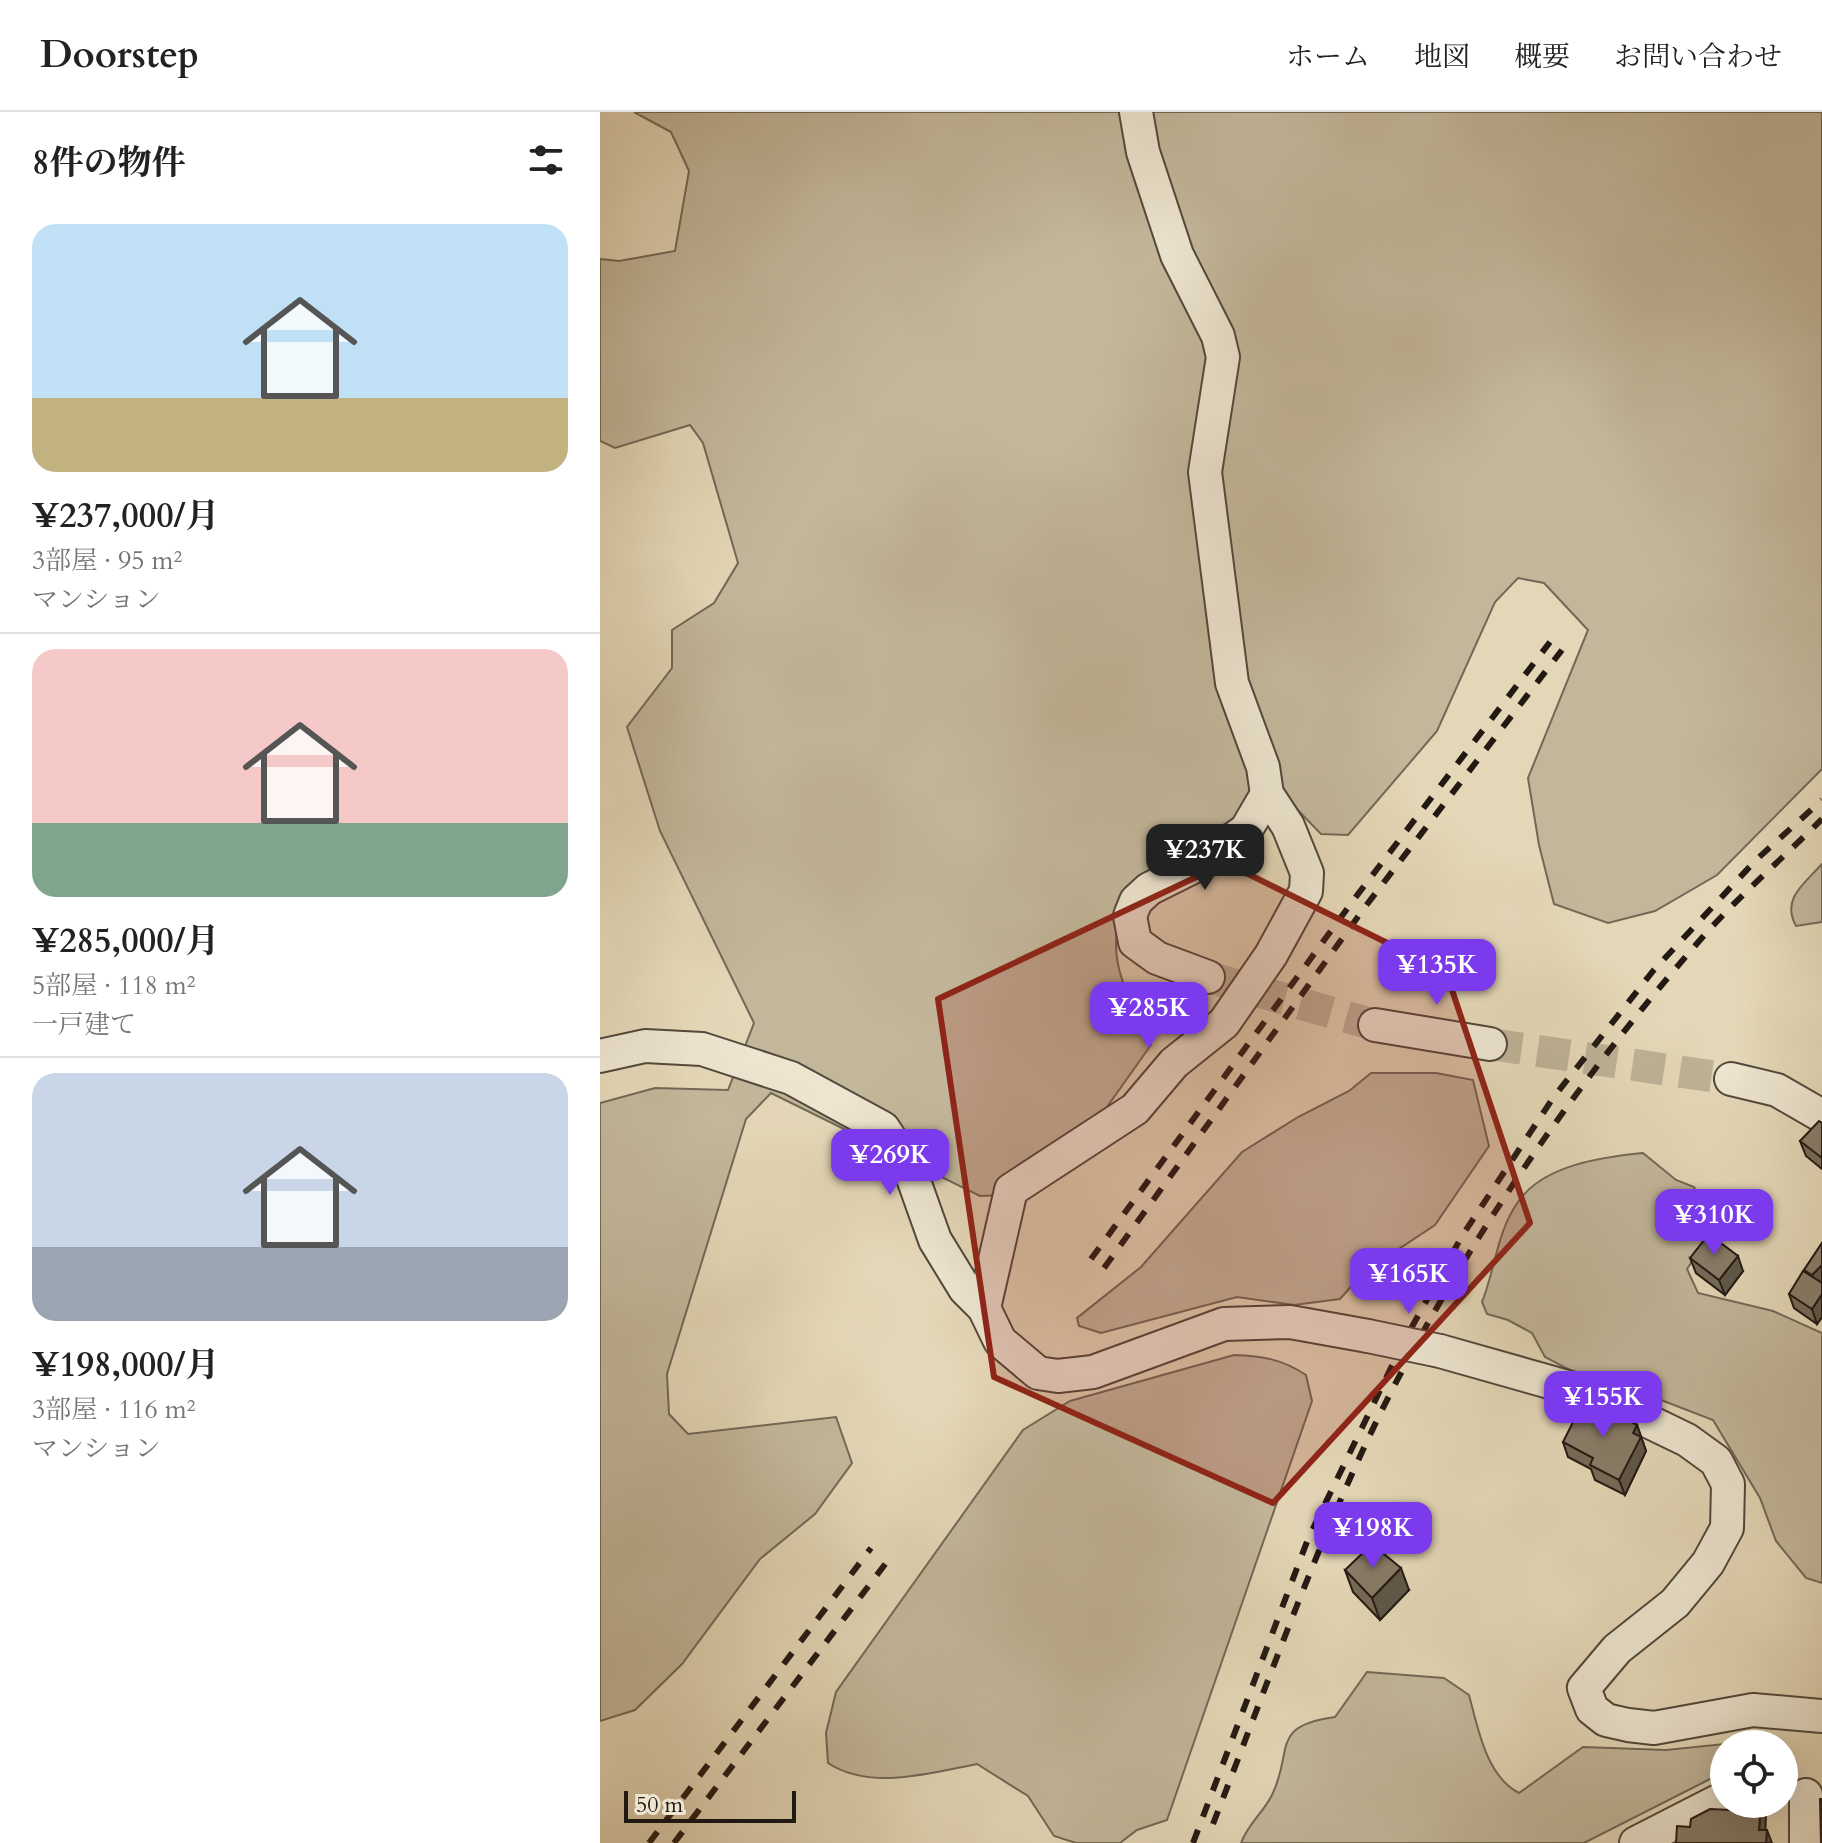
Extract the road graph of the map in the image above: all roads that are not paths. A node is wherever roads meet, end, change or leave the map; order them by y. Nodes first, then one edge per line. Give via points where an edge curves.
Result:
1 (1136, 112) edge
2 (1267, 794) junction
3 (1208, 977) tunnel mouth
4 (1375, 1025) tunnel mouth
5 (1490, 1044) tunnel mouth
6 (600, 1056) edge
7 (1731, 1079) tunnel mouth
8 (1822, 1116) edge
9 (984, 1308) junction
10 (1822, 1716) edge
11 (1804, 1794) edge
12 (1710, 1806) edge
13 (1651, 1839) edge
14 (1806, 1843) edge

1 - 2 street via 1143,152 1177,255 1218,336 1223,357 1205,472 1206,503 1232,683 1263,767
2 - 3 street via 1246,830 1197,865 1149,889 1130,916 1135,942 1157,958
2 - 9 street via 1288,826 1307,873 1296,914 1224,1023 1174,1063 1135,1109 1011,1190
4 - 5 street
6 - 9 street via 645,1046 702,1049 791,1078 883,1128 909,1167 935,1240 965,1289
7 - 8 street via 1777,1090
9 - 10 street, bridge via 1000,1341 1038,1373 1093,1372 1224,1324 1290,1322 1440,1351 1592,1394 1687,1440 1716,1461 1728,1484 1727,1528 1708,1563 1675,1603 1617,1649 1584,1688 1592,1709 1606,1720 1654,1728 1753,1710
11 - 14 street
12 - 13 street

